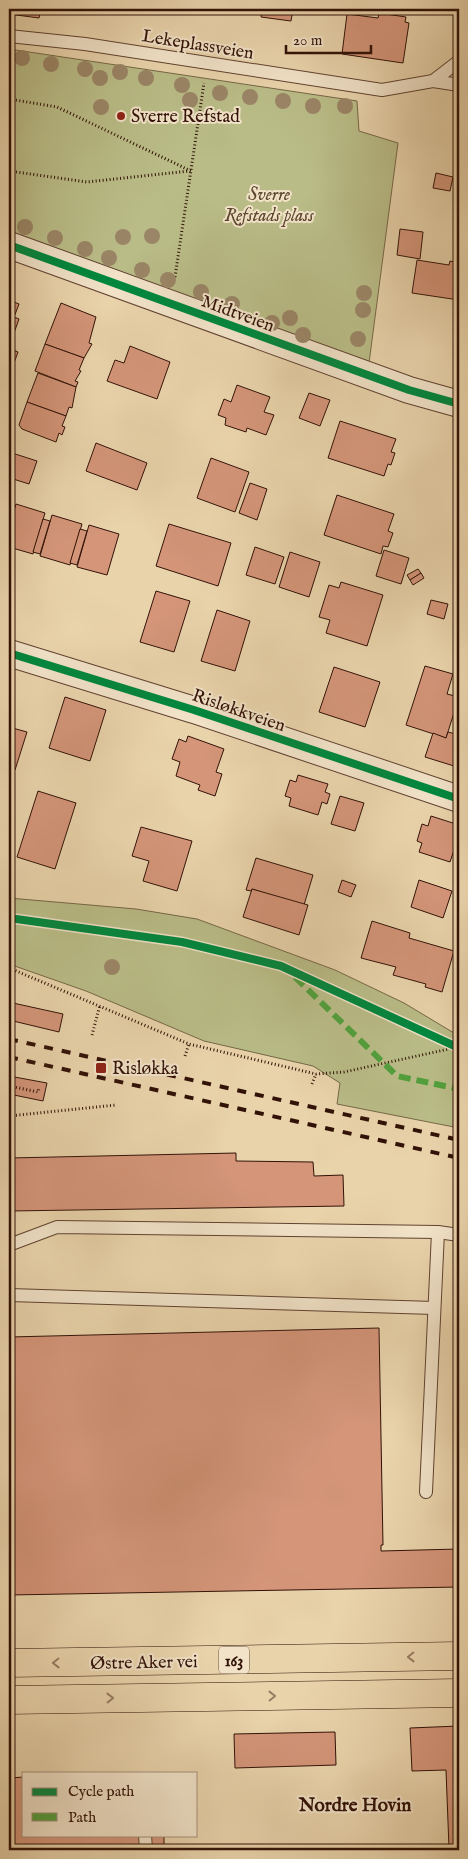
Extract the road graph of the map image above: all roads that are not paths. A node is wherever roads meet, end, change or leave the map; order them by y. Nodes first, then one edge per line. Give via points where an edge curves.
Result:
1 (9, 36) edge
2 (459, 61) edge
3 (432, 81) junction
4 (459, 85) edge
5 (9, 245) edge
6 (459, 404) edge
7 (9, 653) edge
8 (459, 799) edge
9 (438, 1232) junction
10 (459, 1235) edge
11 (9, 1245) edge
12 (9, 1295) edge
13 (434, 1308) junction
14 (426, 1492) dead end
15 (459, 1656) edge
16 (9, 1664) edge
17 (459, 1693) edge
18 (9, 1700) edge
19 (145, 1836) edge
20 (146, 1850) edge

1 - 3 lane, Lekeplassveien via 85,44 382,90
2 - 3 lane
3 - 4 lane
5 - 6 street, Midtveien via 400,387
7 - 8 street, Risløkkveien via 194,710
9 - 10 lane
9 - 11 lane via 57,1227
9 - 13 lane
12 - 13 lane
13 - 14 lane
15 -> 16 highway, Østre Aker vei / 163
18 -> 17 highway, Østre Aker vei / 163
19 - 20 lane

